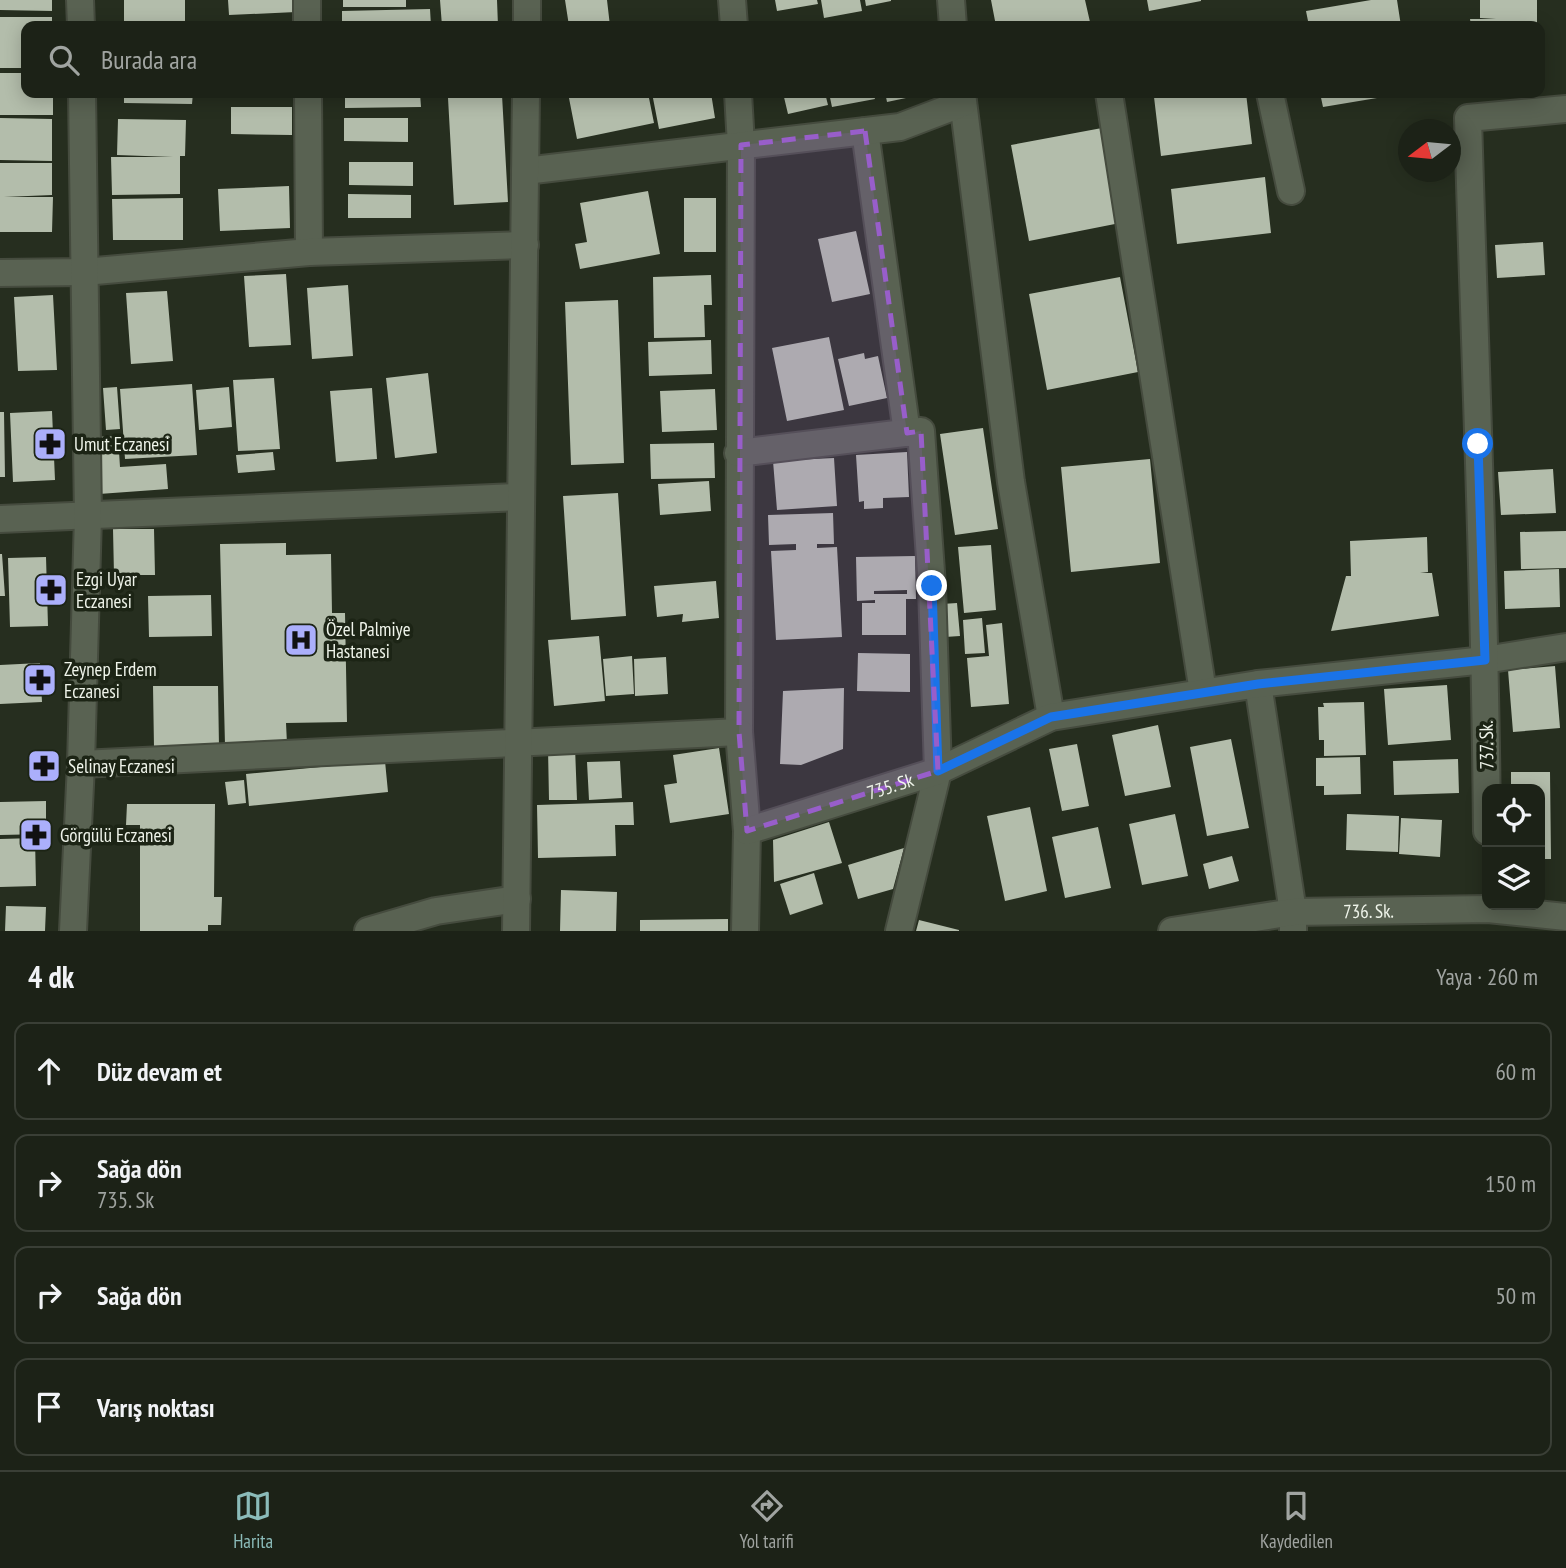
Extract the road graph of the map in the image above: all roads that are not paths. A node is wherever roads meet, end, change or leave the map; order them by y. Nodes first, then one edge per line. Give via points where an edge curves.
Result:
1 (80, 0) edge
2 (307, 0) edge
3 (527, 0) edge
4 (732, 0) edge
5 (951, 0) edge
6 (81, 21) edge
7 (307, 21) edge
8 (527, 21) edge
9 (734, 21) edge
10 (953, 21) edge
11 (82, 98) edge
12 (308, 98) edge
13 (526, 98) edge
14 (738, 98) edge
15 (962, 98) edge
16 (1110, 98) edge
17 (1271, 98) edge
18 (1566, 109) edge
19 (865, 131) junction
20 (741, 145) junction
21 (526, 171) junction
22 (1291, 191) dead end
23 (525, 245) junction
24 (309, 252) junction
25 (84, 272) junction
26 (0, 274) edge
27 (907, 433) junction
28 (738, 453) junction
29 (519, 497) junction
30 (88, 516) junction
31 (0, 519) edge
32 (1566, 646) edge
33 (1485, 660) junction
34 (1258, 684) junction
35 (1203, 692) junction
36 (1051, 717) junction
37 (739, 732) junction
38 (517, 740) junction
39 (81, 764) junction
40 (938, 771) junction
41 (1486, 784) edge
42 (747, 831) junction
43 (517, 899) junction
44 (1482, 907) edge
45 (1500, 910) edge
46 (1293, 922) edge
47 (1549, 922) edge
48 (72, 931) edge
49 (368, 931) edge
50 (516, 931) edge
51 (745, 931) edge
52 (899, 931) edge
53 (1172, 931) edge

1 - 6 street
2 - 7 street
3 - 8 street
4 - 9 street
5 - 10 street
11 - 25 street
12 - 24 street
13 - 21 street
14 - 20 street
15 - 19 street via 900,127
15 - 36 street via 1011,482
16 - 35 street
17 - 22 street
18 - 33 street, 737. Sk. via 1468,118
19 - 20 street
19 - 27 street
20 - 21 street
20 - 28 street
21 - 23 street
23 - 24 street
23 - 29 street
24 - 25 street
25 - 26 street
25 - 30 street
27 - 28 street
27 - 40 street via 921,431
28 - 37 street
29 - 30 street
29 - 38 street
30 - 31 street
30 - 39 street
32 - 33 street, 735. Sk
33 - 34 street, 735. Sk
33 - 41 street, 737. Sk.
34 - 35 street, 735. Sk
34 - 46 street
35 - 36 street, 735. Sk
36 - 40 street, 735. Sk
37 - 38 street
37 - 42 street
38 - 39 street
38 - 43 street
39 - 48 street
40 - 42 street, 735. Sk
40 - 52 street
42 - 51 street
43 - 49 street via 436,911
43 - 50 street
44 - 46 street, 736. Sk.
45 - 47 street, 736. Sk.
46 - 53 street, 736. Sk.

